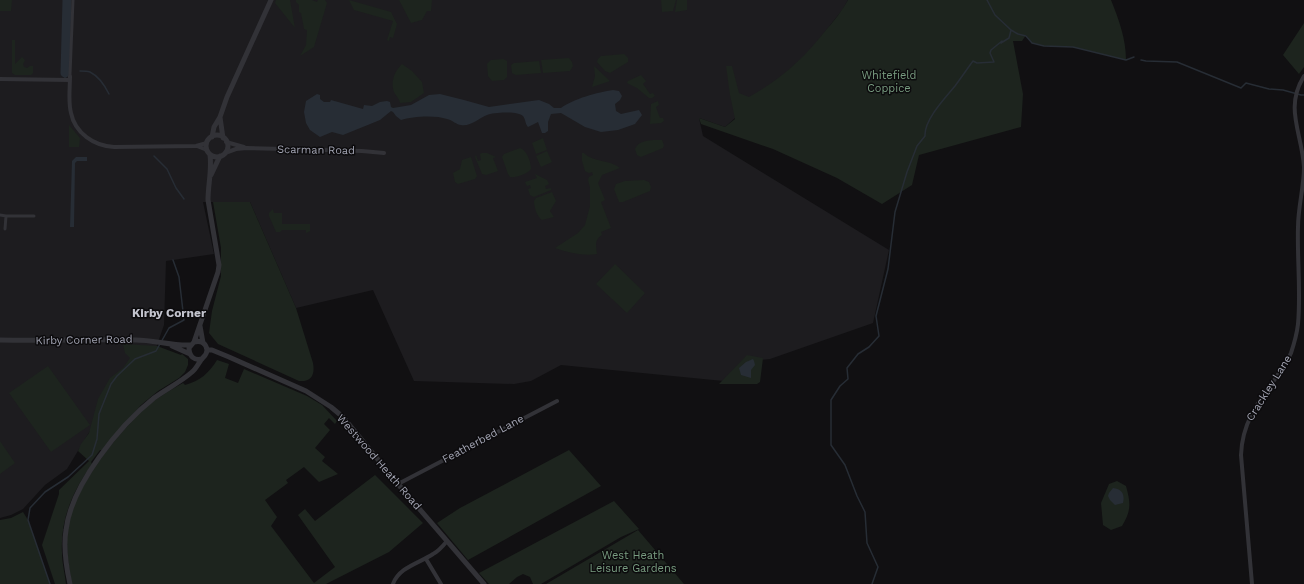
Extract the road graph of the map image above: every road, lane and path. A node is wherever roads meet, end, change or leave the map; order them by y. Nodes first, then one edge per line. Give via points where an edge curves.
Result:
1 (73, 0) edge
2 (270, 0) edge
3 (1304, 76) edge
4 (70, 77) junction
5 (0, 79) edge
6 (220, 117) junction
7 (212, 137) junction
8 (224, 140) junction
9 (206, 143) junction
10 (196, 146) junction
11 (246, 148) junction
12 (207, 150) junction
13 (384, 154) dead end
14 (210, 155) junction
15 (222, 155) junction
16 (210, 176) junction
17 (0, 216) edge
18 (6, 216) junction
19 (34, 216) dead end
20 (5, 229) dead end
21 (200, 326) junction
22 (0, 340) edge
23 (203, 343) junction
24 (167, 344) junction
25 (192, 344) junction
26 (207, 350) junction
27 (191, 356) junction
28 (202, 359) junction
29 (189, 375) junction
30 (557, 401) dead end
31 (398, 484) junction
32 (447, 540) junction
33 (426, 559) junction
34 (70, 584) edge
35 (393, 584) edge
36 (441, 584) edge
37 (484, 584) edge
38 (1252, 584) edge

1 - 4 street
2 - 6 street
3 - 38 street, Crackley Lane via 1294,101 1304,168 1298,226 1298,325 1291,353 1252,411 1241,443
4 - 5 street
4 - 10 street via 72,118 81,132 94,142 109,147
6 - 7 street
6 - 8 street
7 - 8 street via 217,136
7 - 9 street
8 - 11 street, Scarman Road
8 - 15 street via 227,147
9 - 10 street
9 - 12 street
10 - 12 street
11 - 13 street, Scarman Road via 362,151
11 - 15 street, Scarman Road
12 - 14 street
14 - 15 street
14 - 16 street
15 - 16 street
16 - 21 street via 208,200 219,266
17 - 18 street
18 - 19 street
18 - 20 street
21 - 23 street
21 - 25 street
22 - 24 street, Kirby Corner Road via 123,339
23 - 25 street via 200,341
23 - 26 street
24 - 25 street, Kirby Corner Road
24 - 27 street, Kirby Corner Road
25 - 27 street via 189,352
26 - 28 street via 206,356
26 - 31 street, Westwood Heath Road via 229,357 322,400 342,418
27 - 28 street via 197,360
27 - 29 street via 193,366
28 - 29 street
29 - 34 street via 155,397 133,418 101,456 79,490 69,513 65,539
30 - 31 street, Featherbed Lane via 409,476
31 - 32 street, Westwood Heath Road
32 - 33 street
32 - 37 street, Westwood Heath Road
33 - 35 street via 407,568
33 - 36 street

